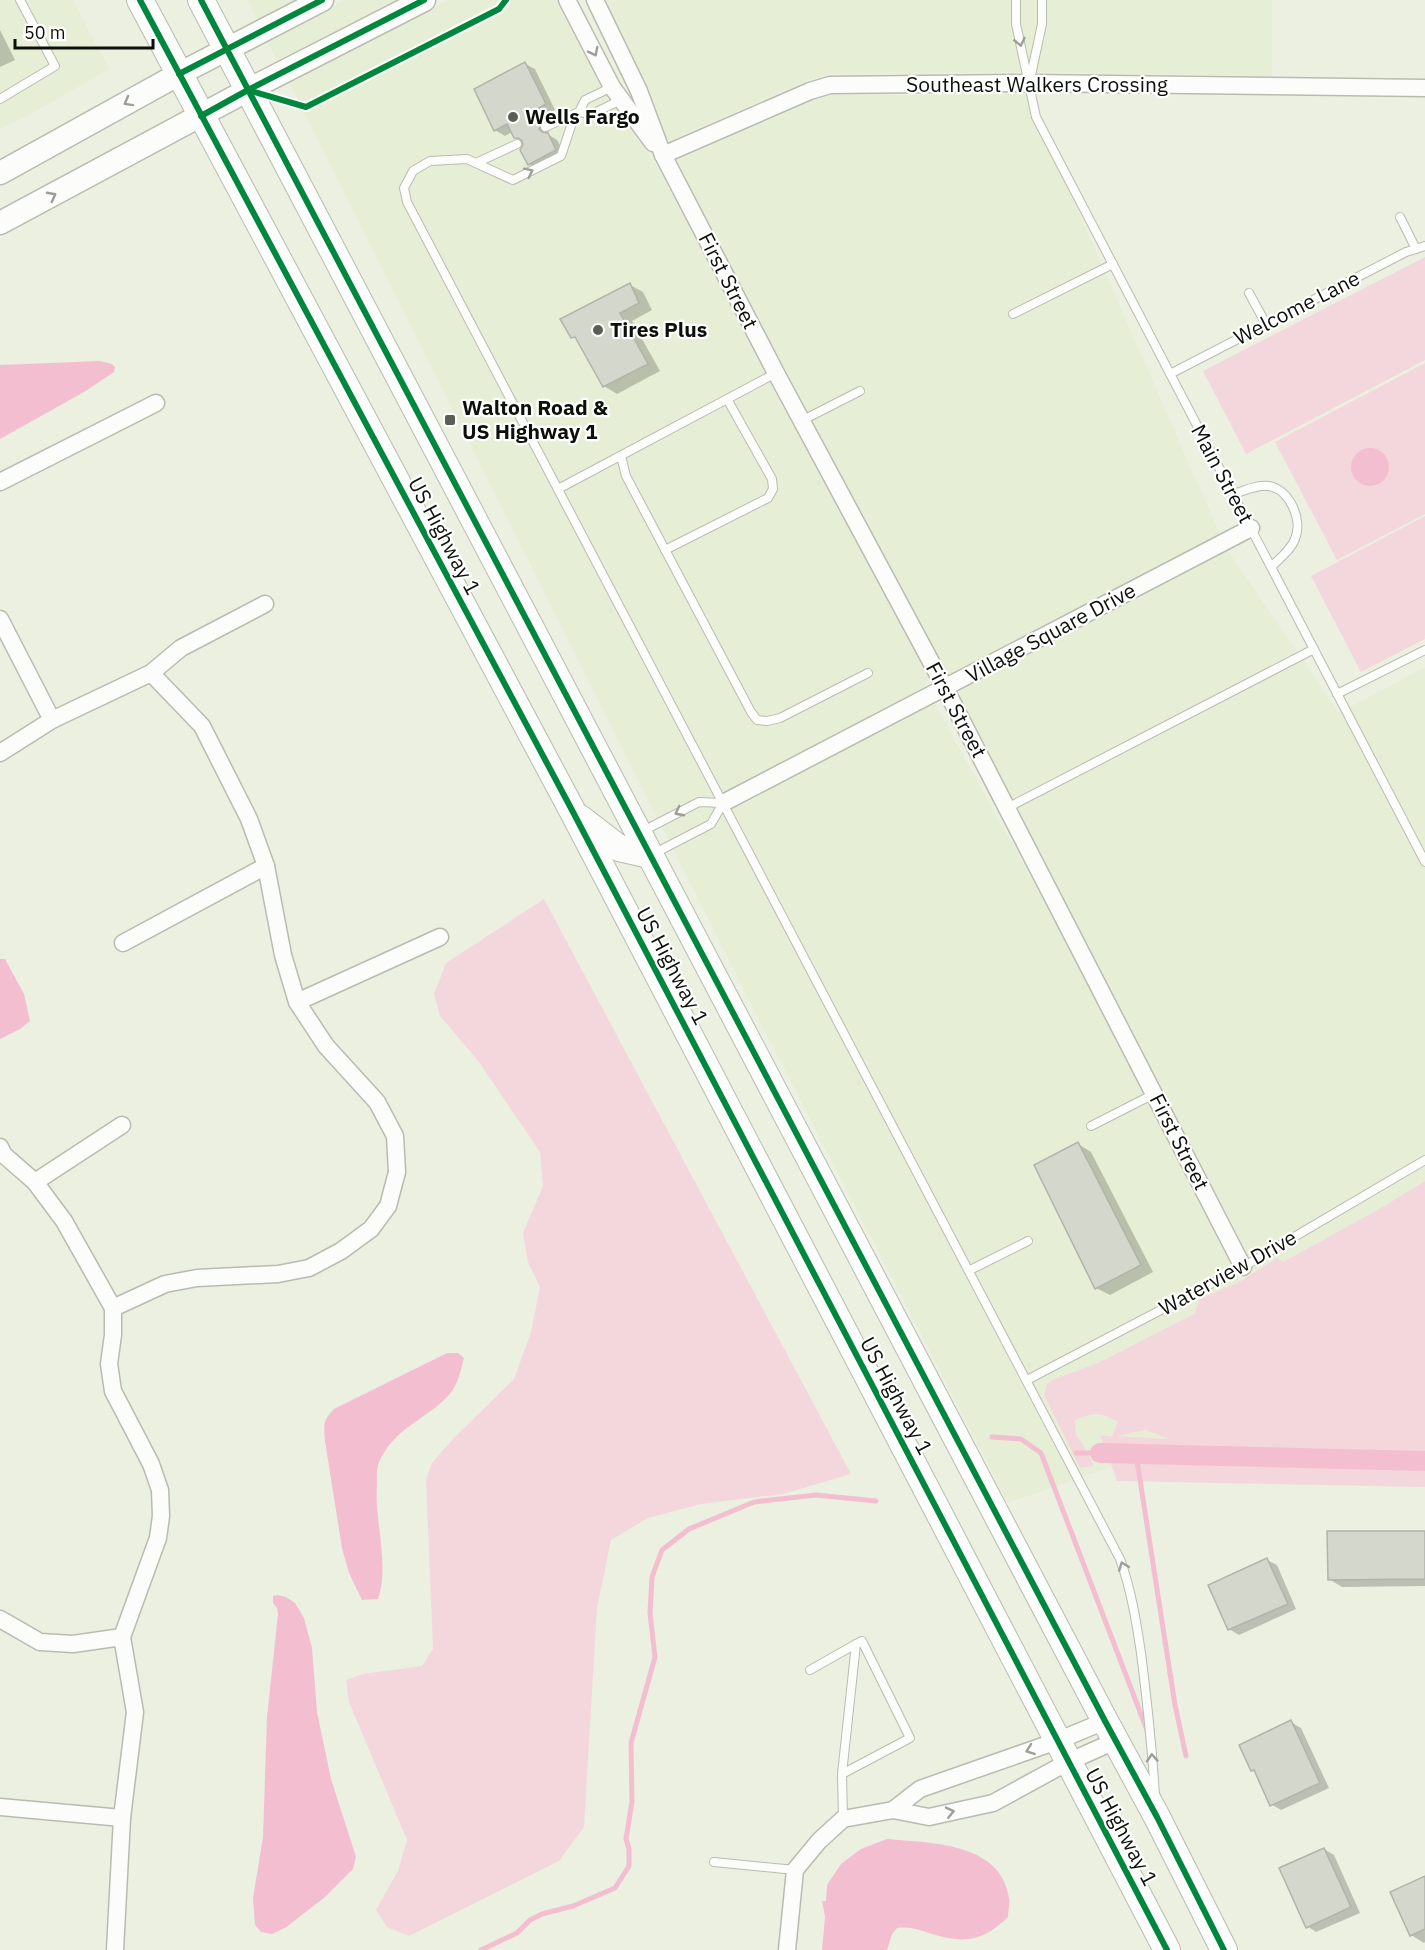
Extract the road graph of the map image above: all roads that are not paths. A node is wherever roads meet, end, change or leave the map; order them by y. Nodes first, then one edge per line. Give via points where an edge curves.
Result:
1 (20, 0) edge
2 (140, 0) edge
3 (201, 0) edge
4 (322, 0) edge
5 (424, 0) edge
6 (567, 0) edge
7 (595, 0) edge
8 (1016, 0) edge
9 (1042, 0) edge
10 (227, 49) junction
11 (179, 74) junction
12 (1029, 83) junction
13 (1425, 88) edge
14 (248, 90) junction
15 (616, 94) junction
16 (0, 99) edge
17 (577, 113) junction
18 (201, 116) junction
19 (545, 127) dead end
20 (517, 144) dead end
21 (663, 155) junction
22 (476, 163) junction
23 (0, 173) edge
24 (1400, 216) dead end
25 (0, 223) edge
26 (1425, 246) edge
27 (1416, 249) junction
28 (1113, 264) junction
29 (1249, 293) dead end
30 (1013, 314) dead end
31 (1266, 324) junction
32 (776, 373) junction
33 (1170, 374) junction
34 (860, 391) dead end
35 (727, 399) junction
36 (156, 402) dead end
37 (801, 421) junction
38 (621, 456) junction
39 (0, 482) edge
40 (558, 489) junction
41 (1233, 494) junction
42 (1251, 528) junction
43 (665, 550) junction
44 (1271, 567) junction
45 (265, 604) dead end
46 (0, 619) edge
47 (1314, 649) junction
48 (1425, 650) edge
49 (151, 673) junction
50 (868, 673) dead end
51 (945, 688) junction
52 (1337, 694) junction
53 (52, 720) junction
54 (0, 753) edge
55 (723, 803) junction
56 (1007, 808) junction
57 (573, 812) junction
58 (644, 845) junction
59 (1425, 862) edge
60 (266, 866) junction
61 (440, 937) dead end
62 (123, 943) dead end
63 (297, 1002) junction
64 (1154, 1094) junction
65 (122, 1125) dead end
66 (1091, 1126) dead end
67 (0, 1147) edge
68 (1425, 1160) edge
69 (35, 1182) junction
70 (1028, 1241) dead end
71 (1244, 1267) junction
72 (970, 1270) junction
73 (113, 1308) junction
74 (1027, 1380) junction
75 (0, 1619) edge
76 (122, 1637) junction
77 (856, 1644) junction
78 (810, 1670) dead end
79 (1110, 1731) junction
80 (1063, 1751) junction
81 (842, 1774) junction
82 (0, 1807) edge
83 (893, 1809) junction
84 (1157, 1817) junction
85 (122, 1818) junction
86 (843, 1819) junction
87 (714, 1862) dead end
88 (795, 1870) junction
89 (115, 1950) edge
90 (788, 1950) edge
91 (1167, 1950) edge
92 (1224, 1950) edge

1 - 16 lane via 55,66
2 - 11 main road, US Highway 1
3 - 10 main road, US Highway 1
4 - 10 main road
5 - 14 main road
6 -> 15 street, First Street
7 - 21 street, First Street via 639,91
8 -> 12 lane, Main Street via 1016,24
9 - 12 lane, Main Street via 1042,24
10 - 11 main road
10 - 14 main road, US Highway 1
11 - 18 main road, US Highway 1
11 -> 23 main road
12 - 13 street, Southeast Walkers Crossing
12 - 21 street, Southeast Walkers Crossing via 830,85
12 - 28 lane, Main Street via 1036,117
14 - 18 main road
14 - 58 main road, US Highway 1
15 - 17 lane via 592,114
15 - 17 lane via 585,100
15 - 21 street, First Street
17 - 19 lane
22 -> 17 lane via 513,180 561,156
25 -> 18 main road
18 - 57 main road, US Highway 1
20 - 22 lane
21 - 32 street, First Street
22 - 40 lane via 466,159 430,161 413,171 404,188 407,202
24 - 27 lane
26 - 27 lane, Welcome Lane
27 - 31 lane, Welcome Lane
28 - 30 lane
28 - 33 lane, Main Street
29 - 31 lane
31 - 33 lane, Welcome Lane
32 - 35 lane
32 - 37 street, First Street
33 - 41 lane, Main Street
34 - 37 lane
35 - 38 lane
35 - 43 lane via 772,479 773,489 768,498
36 - 39 street
37 - 51 street, First Street
38 - 40 lane
38 - 43 lane via 626,476
40 - 55 lane
41 - 42 lane, Main Street
41 - 44 lane via 1268,486 1281,490 1292,504 1298,523 1296,537
42 - 44 lane, Main Street
42 - 51 street, Village Square Drive
43 - 50 lane via 758,720 780,718
44 - 47 lane, Main Street
45 - 49 street via 181,648
46 - 53 street
47 - 52 lane, Main Street
47 - 56 lane
48 - 52 lane
49 - 53 street
49 - 60 street via 202,726 249,819
51 - 55 street, Village Square Drive
51 - 56 street, First Street
52 - 59 lane, Main Street
53 - 54 street
55 -> 58 lane, Village Square Drive via 699,802
55 - 58 lane, Village Square Drive via 711,824
55 - 72 lane
56 - 64 street, First Street
57 - 58 main road via 619,848
57 - 80 main road, US Highway 1
58 - 79 main road, US Highway 1
60 - 62 street
60 - 63 street via 283,955
61 - 63 street
63 - 73 street via 326,1046 377,1102 395,1136 397,1172 388,1206 371,1229 309,1268 165,1284
64 - 66 lane
64 - 71 street, First Street
65 - 69 street
67 - 69 street
68 - 71 lane, Waterview Drive
69 - 73 street via 64,1221
70 - 72 lane
71 - 74 lane, Waterview Drive
72 - 74 lane
73 - 76 street via 109,1364 113,1391 151,1464 161,1516 158,1538
84 -> 74 lane via 1147,1700 1130,1586 1120,1558
75 - 76 street via 40,1642 73,1644
76 - 85 street via 135,1712
77 - 78 lane
77 - 81 lane
77 - 81 lane via 862,1641 910,1738
79 - 80 street
79 - 80 street
79 - 84 main road, US Highway 1
80 -> 83 street via 920,1789
83 -> 80 street via 929,1817 993,1803
80 - 91 main road, US Highway 1
81 - 86 lane
82 - 85 street
83 - 86 street
84 - 92 main road, US Highway 1
85 - 89 street
86 - 88 street
87 - 88 lane
88 - 90 street

